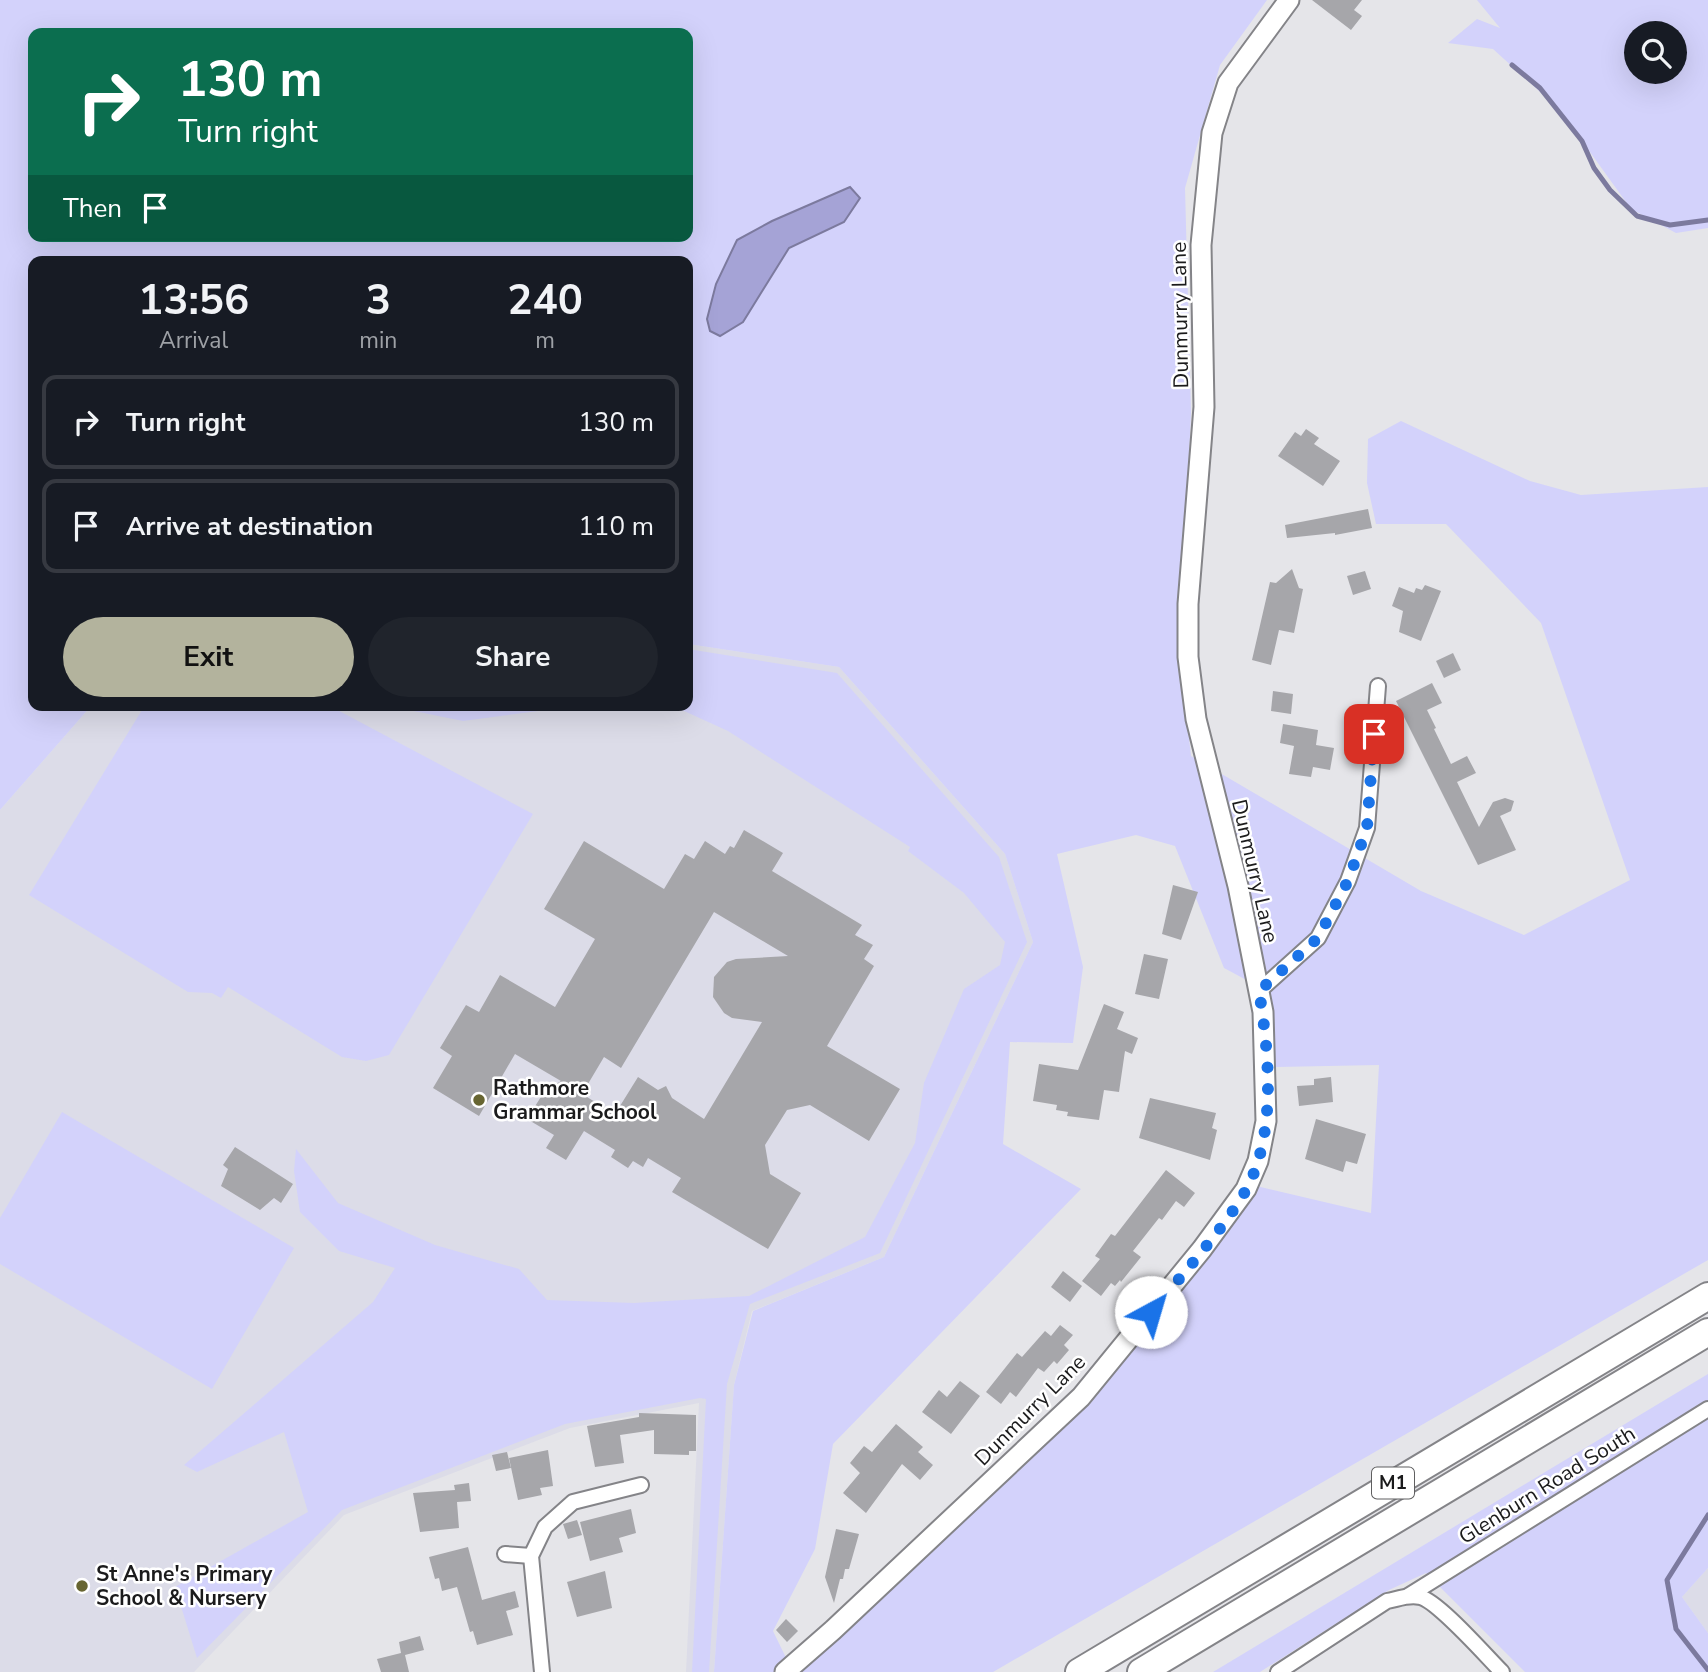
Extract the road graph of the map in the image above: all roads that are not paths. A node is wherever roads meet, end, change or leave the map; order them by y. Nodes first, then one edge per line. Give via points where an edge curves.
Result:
1 (1289, 0) edge
2 (1378, 686) dead end
3 (1259, 991) junction
4 (1708, 1296) edge
5 (1708, 1332) edge
6 (1708, 1409) edge
7 (641, 1485) dead end
8 (505, 1555) dead end
9 (531, 1556) junction
10 (1408, 1596) junction
11 (542, 1672) edge
12 (785, 1672) edge
13 (1079, 1672) edge
14 (1141, 1672) edge
15 (1278, 1672) edge
16 (1502, 1672) edge

1 - 3 street, Dunmurry Lane via 1228,83 1212,133 1201,245 1204,407 1188,604 1188,657 1196,719
2 - 3 street via 1367,828 1348,881 1318,938
3 - 12 street, Dunmurry Lane via 1266,1121 1258,1161 1246,1189 1081,1397
4 - 13 highway, M1
5 - 14 highway, M1
6 - 10 street, Glenburn Road South
7 - 9 street via 573,1502 545,1527
8 - 9 street
9 - 11 street
10 - 15 street, Glenburn Road South via 1387,1601
10 - 16 street via 1423,1597 1441,1611

